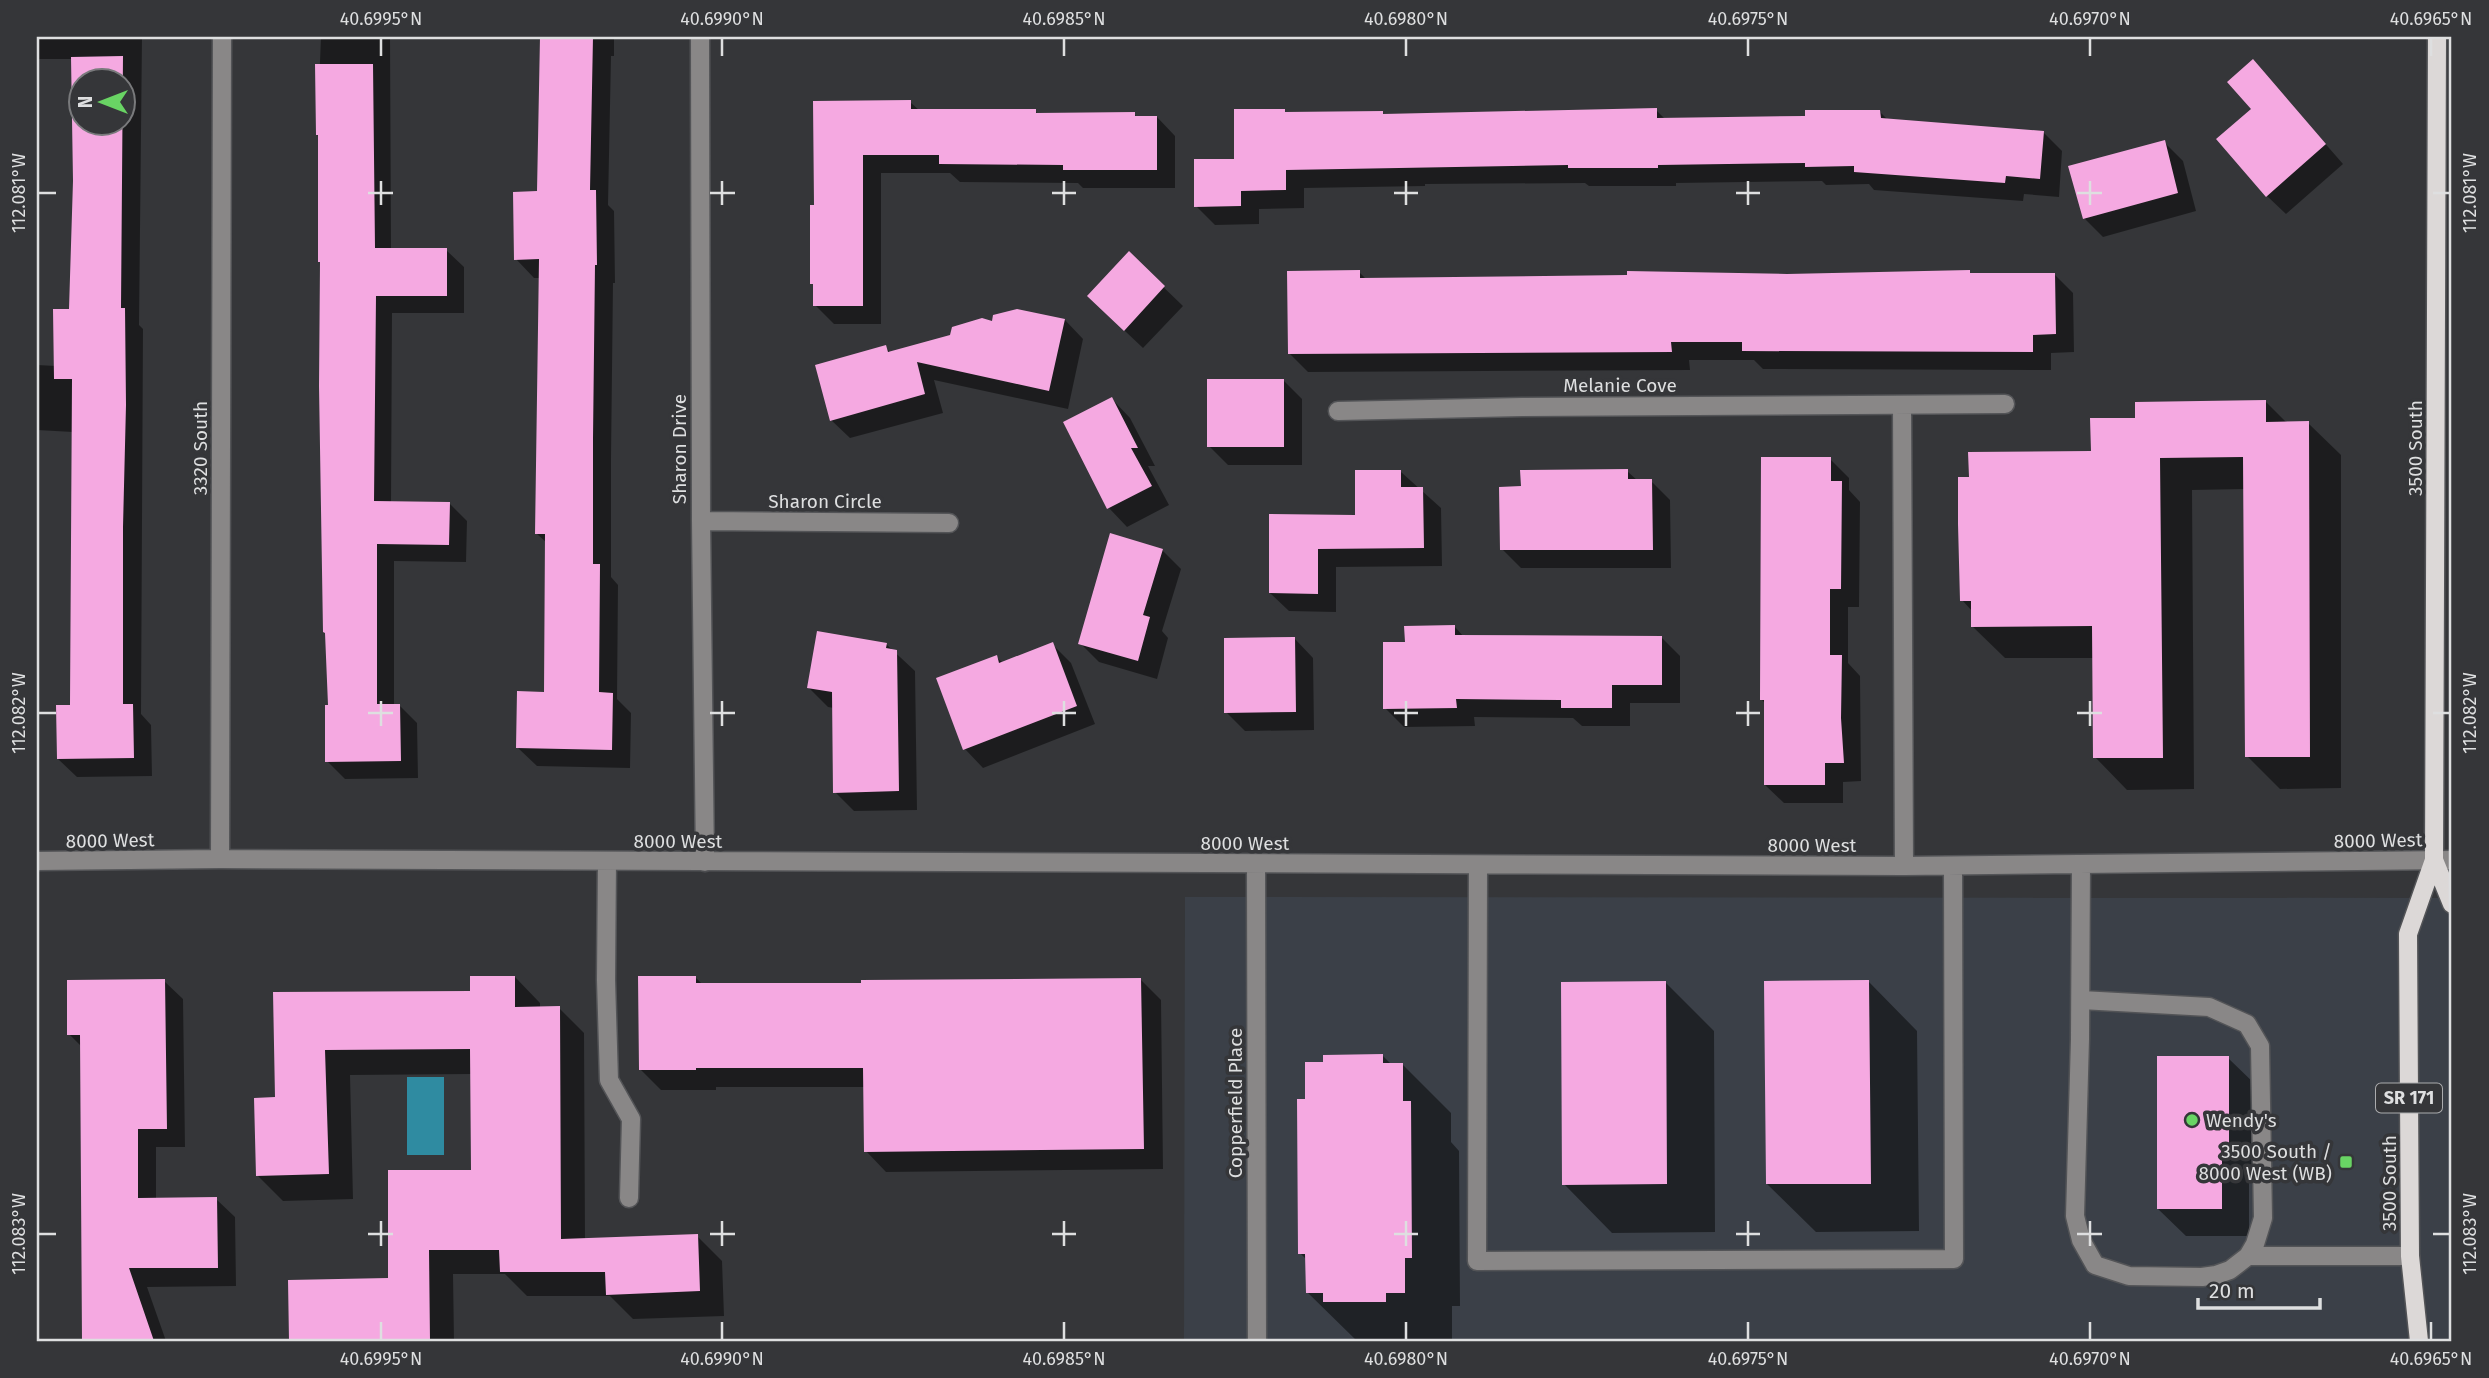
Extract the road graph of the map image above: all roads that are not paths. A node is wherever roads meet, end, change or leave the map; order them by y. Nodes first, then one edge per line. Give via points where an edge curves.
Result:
1 (222, 37) edge
2 (700, 37) edge
3 (2437, 37) edge
4 (2005, 404) dead end
5 (1902, 405) junction
6 (1338, 411) dead end
7 (701, 522) junction
8 (949, 523) dead end
9 (220, 859) junction
10 (2443, 860) edge
11 (607, 861) junction
12 (37, 862) edge
13 (705, 862) junction
14 (1256, 864) junction
15 (1478, 865) junction
16 (2081, 865) junction
17 (1904, 866) junction
18 (1953, 866) junction
19 (2452, 904) edge
20 (2081, 1000) junction
21 (629, 1198) dead end
22 (2248, 1256) junction
23 (2410, 1256) junction
24 (1257, 1341) edge
25 (2419, 1341) edge

1 - 9 street, 3320 South
2 - 7 street, Sharon Drive
3 - 10 main road, 3500 South / SR 171
4 - 5 street, Melanie Cove
5 - 6 street, Melanie Cove
5 - 17 street
7 - 8 street, Sharon Circle
7 - 13 street, Sharon Drive
9 - 11 street, 8000 West
9 - 12 street, 8000 West
10 - 16 street, 8000 West
10 - 19 main road, 3500 South / SR 171
10 - 23 main road, 3500 South / SR 171 via 2408,934
11 - 13 street, 8000 West
11 - 21 street via 609,1080 631,1119
13 - 14 street, 8000 West
14 - 15 street, 8000 West
14 - 24 street, Copperfield Place
15 - 17 street, 8000 West
15 - 18 street via 1477,1261 1954,1259
16 - 18 street, 8000 West
16 - 20 street
17 - 18 street, 8000 West
20 - 22 street via 2209,1007 2247,1024 2260,1046 2263,1203 2260,1232
20 - 22 street via 2075,1216 2081,1240 2095,1265 2129,1276 2202,1277 2230,1270
22 - 23 street
23 - 25 main road, 3500 South / SR 171

